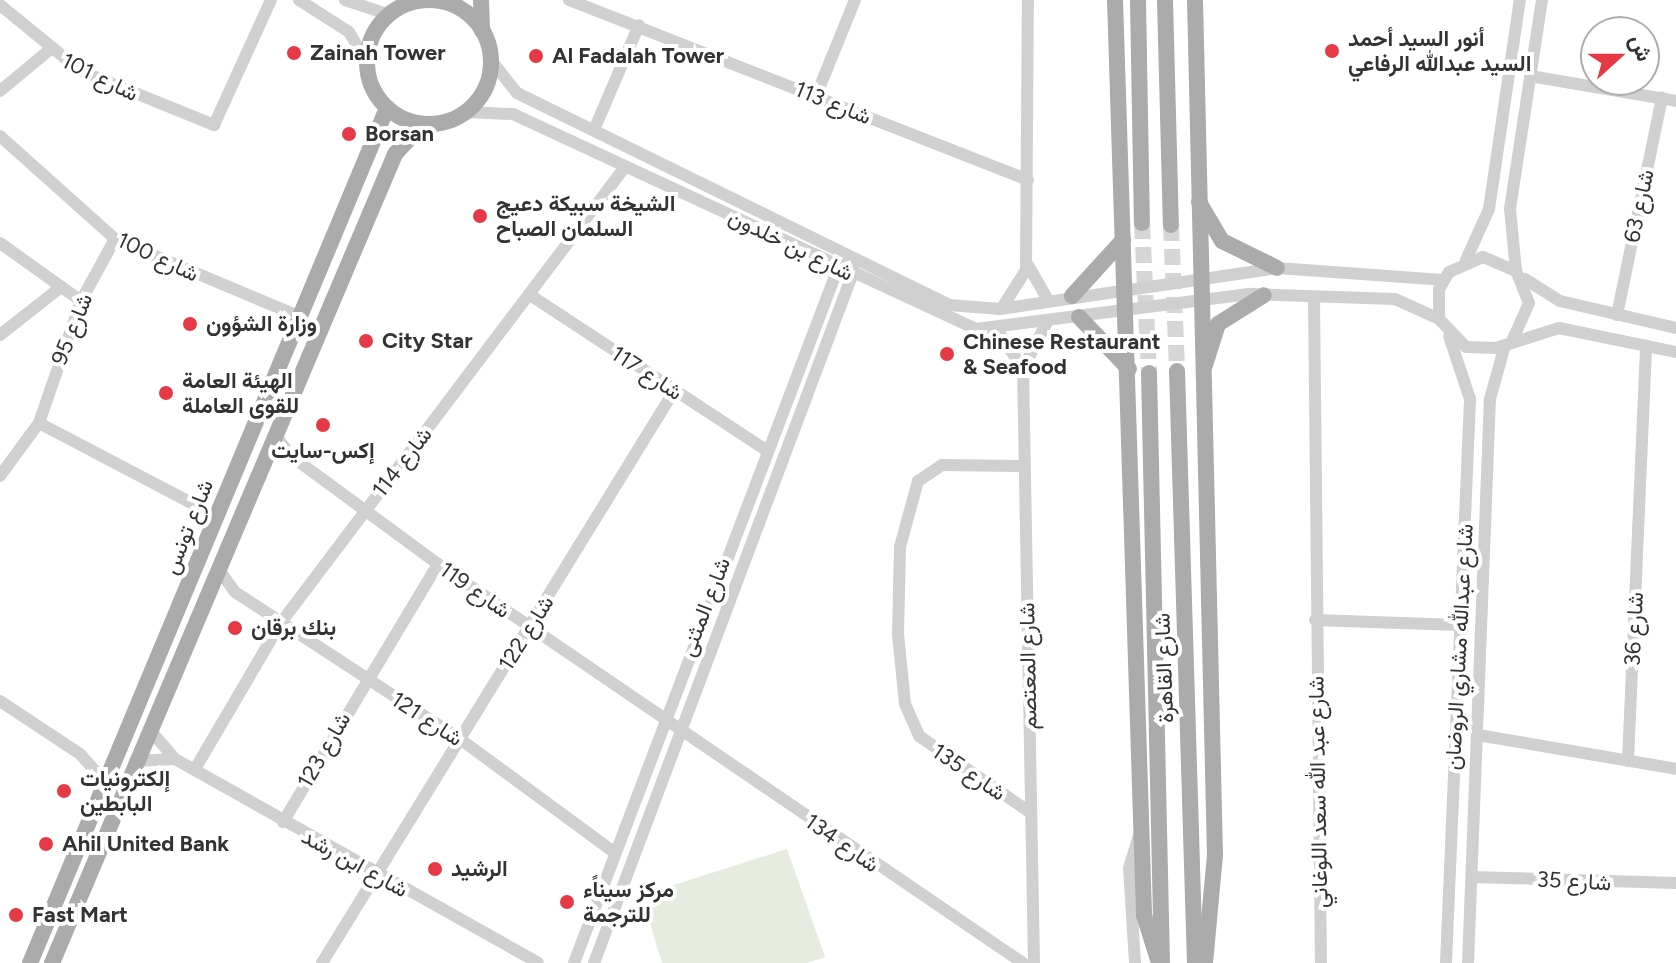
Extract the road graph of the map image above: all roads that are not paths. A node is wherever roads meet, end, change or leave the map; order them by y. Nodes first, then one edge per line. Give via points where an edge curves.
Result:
1 (271, 0) edge
2 (299, 0) edge
3 (345, 0) edge
4 (426, 0) edge
5 (481, 0) edge
6 (569, 0) edge
7 (855, 0) edge
8 (1028, 0) edge
9 (1115, 0) edge
10 (1138, 0) edge
11 (1165, 0) edge
12 (1195, 0) edge
13 (1520, 0) edge
14 (1542, 0) edge
15 (0, 5) edge
16 (390, 15) junction
17 (639, 25) junction
18 (482, 31) junction
19 (48, 51) junction
20 (490, 59) junction
21 (367, 62) junction
22 (1530, 76) junction
23 (0, 91) edge
24 (816, 96) junction
25 (1662, 98) junction
26 (1676, 101) edge
27 (387, 108) junction
28 (465, 112) junction
29 (423, 124) junction
30 (594, 130) junction
31 (0, 136) edge
32 (625, 167) junction
33 (1028, 180) junction
34 (1197, 196) junction
35 (1490, 202) junction
36 (1510, 209) junction
37 (345, 211) junction
38 (1142, 223) tunnel mouth
39 (1171, 225) tunnel mouth
40 (366, 228) junction
41 (115, 239) junction
42 (1124, 239) junction
43 (0, 243) edge
44 (844, 253) junction
45 (858, 260) junction
46 (1466, 260) junction
47 (1027, 262) junction
48 (838, 268) junction
49 (1277, 268) junction
50 (1518, 273) junction
51 (852, 275) junction
52 (1396, 275) junction
53 (1197, 280) junction
54 (1443, 280) junction
55 (61, 287) junction
56 (1125, 288) junction
57 (530, 295) junction
58 (1264, 295) junction
59 (1072, 296) junction
60 (1314, 297) junction
61 (1197, 298) junction
62 (1395, 299) junction
63 (1048, 300) junction
64 (81, 301) junction
65 (1574, 305) junction
66 (1000, 309) junction
67 (1127, 309) junction
68 (1617, 315) junction
69 (298, 316) junction
70 (1079, 317) junction
71 (1439, 319) junction
72 (1047, 322) junction
73 (1676, 328) edge
74 (1572, 330) junction
75 (998, 331) junction
76 (0, 335) edge
77 (1449, 336) junction
78 (1509, 342) junction
79 (1646, 345) junction
80 (1676, 352) edge
81 (1023, 369) junction
82 (1129, 369) junction
83 (1177, 371) tunnel mouth
84 (1149, 373) tunnel mouth
85 (1201, 382) junction
86 (674, 391) junction
87 (1470, 399) junction
88 (1490, 399) junction
89 (39, 423) junction
90 (276, 436) junction
91 (764, 449) junction
92 (291, 456) junction
93 (267, 458) junction
94 (1023, 466) junction
95 (0, 476) edge
96 (222, 502) junction
97 (193, 504) junction
98 (365, 511) junction
99 (1464, 524) junction
100 (212, 528) junction
101 (1486, 529) junction
102 (1463, 555) junction
103 (1485, 560) junction
104 (438, 564) junction
105 (219, 570) junction
106 (235, 592) junction
107 (209, 594) junction
108 (1315, 620) junction
109 (280, 624) junction
110 (1459, 625) junction
111 (530, 628) junction
112 (366, 678) junction
113 (0, 701) edge
114 (11, 710) junction
115 (0, 719) edge
116 (663, 719) junction
117 (149, 729) junction
118 (677, 730) junction
119 (1478, 735) junction
120 (460, 739) junction
121 (120, 752) junction
122 (80, 754) junction
123 (175, 759) junction
124 (135, 761) junction
125 (1628, 761) junction
126 (195, 769) junction
127 (1676, 769) edge
128 (107, 784) junction
129 (1031, 813) junction
130 (283, 822) junction
131 (1140, 833) junction
132 (614, 852) junction
133 (374, 874) junction
134 (1472, 877) junction
135 (1676, 883) edge
136 (30, 963) edge
137 (52, 963) edge
138 (322, 963) edge
139 (538, 963) edge
140 (574, 963) edge
141 (594, 963) edge
142 (1023, 963) edge
143 (1034, 963) edge
144 (1135, 963) edge
145 (1160, 963) edge
146 (1195, 963) edge
147 (1205, 963) edge
148 (1321, 963) edge
149 (1446, 963) edge
150 (1468, 963) edge

1 - 19 street, شارع 101 via 214,125
2 - 21 street via 349,32
3 - 16 street
4 - 16 main road
4 - 18 main road via 458,8
5 - 18 main road
6 - 17 street, شارع 113
7 - 24 street
8 - 33 street
9 - 42 main road
10 - 38 main road
11 - 39 main road
12 - 34 main road
13 - 35 street
14 - 22 street
15 - 19 street, شارع 101
16 - 21 main road via 371,39
17 - 24 street, شارع 113
17 - 30 street
18 - 20 main road
19 - 23 street
20 - 28 main road via 482,94
20 - 30 street, شارع بن خلدون via 512,90
21 - 27 main road
22 - 25 street
22 - 36 street
24 - 33 street, شارع 113
25 - 26 street
25 - 68 street, شارع 63
27 - 29 main road
27 - 37 main road, شارع تونس
28 - 29 main road
28 - 32 street, شارع بن خلدون via 513,114
29 - 40 main road, شارع تونس via 395,154
30 - 44 street, شارع بن خلدون
31 - 41 street, شارع 100
32 - 48 street, شارع بن خلدون
32 - 57 street, شارع 114
33 - 47 street
34 - 49 main road via 1222,241
34 - 53 main road
35 - 36 street via 1497,213
35 - 46 street
36 - 50 street
37 - 40 main road via 365,208
37 - 69 main road, شارع تونس
40 - 90 main road, شارع تونس
41 - 64 street, شارع 95
41 - 69 street, شارع 100
42 - 56 main road
42 - 59 main road
43 - 55 street
44 - 45 street, شارع بن خلدون
44 - 48 street, شارع المثنى
45 - 51 street, شارع المثنى
45 - 66 street, شارع بن خلدون via 949,305
46 - 50 street via 1492,258
46 - 54 street
47 - 63 street
47 - 66 street via 1018,293
48 - 51 street, شارع بن خلدون
48 - 91 street, شارع المثنى
49 - 52 street, شارع بن خلدون
49 - 53 street, شارع بن خلدون
50 - 65 street
50 - 78 street via 1529,303
51 - 75 street, شارع بن خلدون via 956,323
51 - 118 street, شارع المثنى
52 - 54 street, شارع بن خلدون
52 - 62 street via 1401,287
53 - 56 street, شارع بن خلدون
53 - 61 main road
54 - 71 street
55 - 64 street
55 - 76 street
56 - 59 street, شارع بن خلدون
56 - 67 main road
57 - 86 street, شارع 117
57 - 98 street, شارع 114
58 - 60 street, شارع بن خلدون
58 - 61 street, شارع بن خلدون
58 - 85 main road via 1218,324
59 - 63 street, شارع بن خلدون
60 - 62 street, شارع بن خلدون
60 - 108 street, شارع عبد الله سعد اللوغاني
61 - 67 street, شارع بن خلدون
61 - 85 main road
62 - 71 street
63 - 66 street, شارع بن خلدون
64 - 89 street, شارع 95
65 - 68 street
65 - 74 street via 1560,316
67 - 70 street, شارع بن خلدون
67 - 82 main road
68 - 73 street
69 - 96 main road, شارع تونس
70 - 72 street, شارع بن خلدون
70 - 82 main road
71 - 77 street
72 - 75 street, شارع بن خلدون
72 - 81 street, شارع المعتصم
74 - 78 street
74 - 79 street
75 - 81 street
77 - 78 street via 1476,350
77 - 87 street, شارع عبدالله مشاري الروضان
78 - 88 street, شارع عبدالله مشاري الروضان
79 - 80 street
79 - 125 street, شارع 36
81 - 94 street, شارع المعتصم
82 - 131 main road
83 - 146 main road, شارع القاهرة
84 - 145 main road, شارع القاهرة
85 - 147 main road via 1215,855
86 - 91 street, شارع 117
86 - 111 street, شارع 122
87 - 88 street via 1480,392
87 - 99 street, شارع عبدالله مشاري الروضان
88 - 101 street, شارع عبدالله مشاري الروضان
89 - 95 street, شارع 95
89 - 97 street
90 - 92 street, شارع 119
90 - 93 main road, شارع تونس
91 - 116 street, شارع المثنى
92 - 93 street
92 - 98 street, شارع 119
93 - 105 main road, شارع تونس
94 - 129 street, شارع المعتصم
94 - 129 street, شارع 135 via 949,464 926,472 907,503 897,582 905,704 915,731
96 - 97 street
96 - 100 main road, شارع تونس
97 - 100 street
98 - 104 street, شارع 119
98 - 109 street, شارع 114
99 - 101 street via 1478,533
99 - 102 street, شارع عبدالله مشاري الروضان
100 - 121 main road, شارع تونس
101 - 103 street, شارع عبدالله مشاري الروضان
102 - 103 street
102 - 110 street, شارع عبدالله مشاري الروضان
103 - 119 street, شارع عبدالله مشاري الروضان
104 - 111 street, شارع 119
104 - 112 street, شارع 123
105 - 106 street, شارع 121
105 - 107 main road, شارع تونس
106 - 107 street
106 - 109 street, شارع 121
107 - 117 main road, شارع تونس
108 - 110 street
108 - 148 street, شارع عبد الله سعد اللوغاني
109 - 112 street, شارع 121
109 - 126 street, شارع 114
110 - 149 street, شارع عبدالله مشاري الروضان
111 - 116 street, شارع 119
111 - 120 street, شارع 122
112 - 120 street, شارع 121
112 - 130 street, شارع 123
113 - 114 street
114 - 115 street
114 - 122 street
116 - 118 street, شارع 134
116 - 132 street, شارع المثنى
117 - 123 street, شارع ابن رشد
117 - 124 main road, شارع تونس
118 - 141 street, شارع المثنى
118 - 142 street, شارع 134
119 - 125 street
119 - 134 street, شارع عبدالله مشاري الروضان
120 - 132 street, شارع 121
120 - 133 street, شارع 122
121 - 122 street
121 - 128 main road, شارع تونس
122 - 128 street
123 - 124 street, شارع ابن رشد
123 - 126 street, شارع ابن رشد
124 - 137 main road, شارع تونس
125 - 127 street
126 - 130 street, شارع ابن رشد
128 - 136 main road, شارع تونس
129 - 143 street, شارع المعتصم
130 - 133 street, شارع ابن رشد
131 - 144 street via 1129,868
131 - 145 main road via 1145,927
132 - 140 street, شارع المثنى
133 - 138 street, شارع 122
133 - 139 street, شارع ابن رشد
134 - 135 street, شارع 35
134 - 150 street, شارع عبدالله مشاري الروضان

